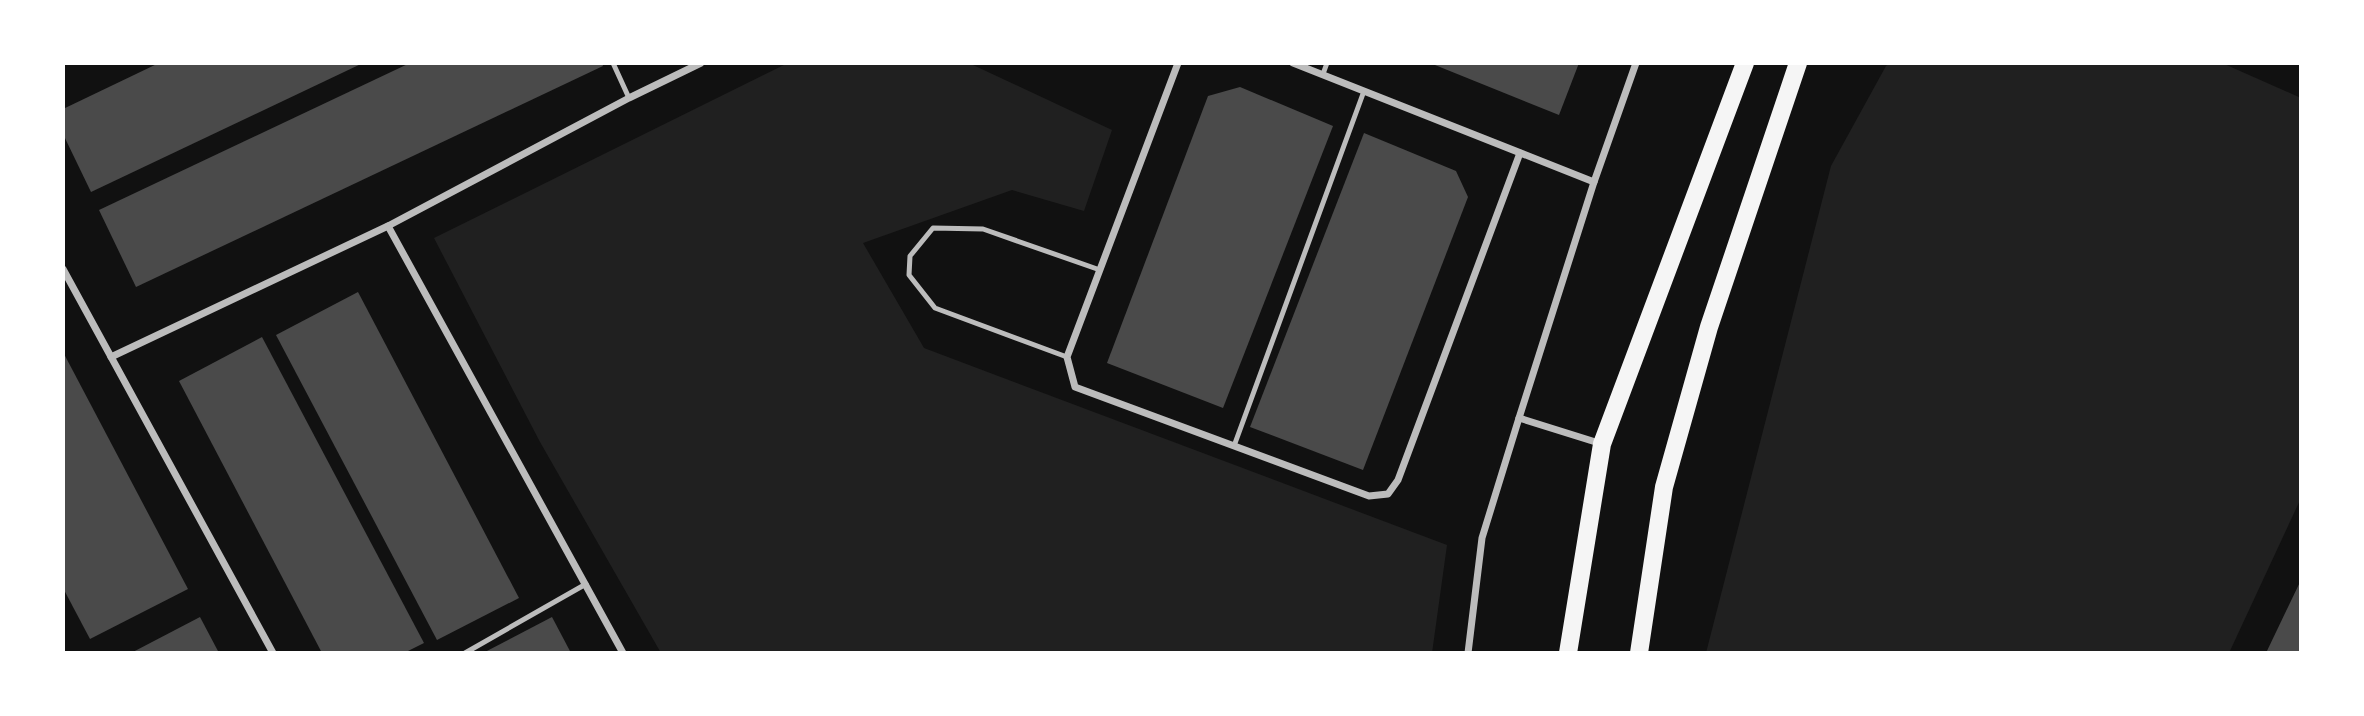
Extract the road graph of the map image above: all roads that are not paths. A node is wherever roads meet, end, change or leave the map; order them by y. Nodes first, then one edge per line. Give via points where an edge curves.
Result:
1 (613, 63) edge
2 (701, 63) edge
3 (1178, 63) edge
4 (1293, 63) edge
5 (1327, 63) edge
6 (1636, 63) edge
7 (1745, 63) edge
8 (1798, 63) edge
9 (1323, 74) junction
10 (1364, 91) junction
11 (629, 98) junction
12 (1520, 153) junction
13 (1594, 182) junction
14 (388, 226) junction
15 (63, 270) edge
16 (1100, 270) junction
17 (111, 357) junction
18 (1067, 357) junction
19 (1519, 418) junction
20 (1602, 444) junction
21 (1234, 446) junction
22 (586, 584) junction
23 (273, 653) edge
24 (465, 653) edge
25 (623, 653) edge
26 (1468, 653) edge
27 (1568, 653) edge
28 (1639, 653) edge

1 - 11 lane
2 - 11 street
3 - 16 street
4 - 9 street
5 - 9 lane
6 - 13 street
7 - 20 main road
8 - 28 main road via 1709,327 1664,487
9 - 10 street
10 - 12 street
10 - 21 lane
11 - 14 street
12 - 13 street
12 - 21 street via 1398,480 1388,494 1369,496
13 - 19 street
14 - 17 street
14 - 22 street
15 - 17 street
16 - 18 street
16 - 18 lane via 983,229 933,228 910,256 909,275 935,308
17 - 23 street
18 - 21 street via 1075,387
19 - 20 street
19 - 26 street via 1482,538
20 - 27 main road
22 - 24 lane
22 - 25 street

